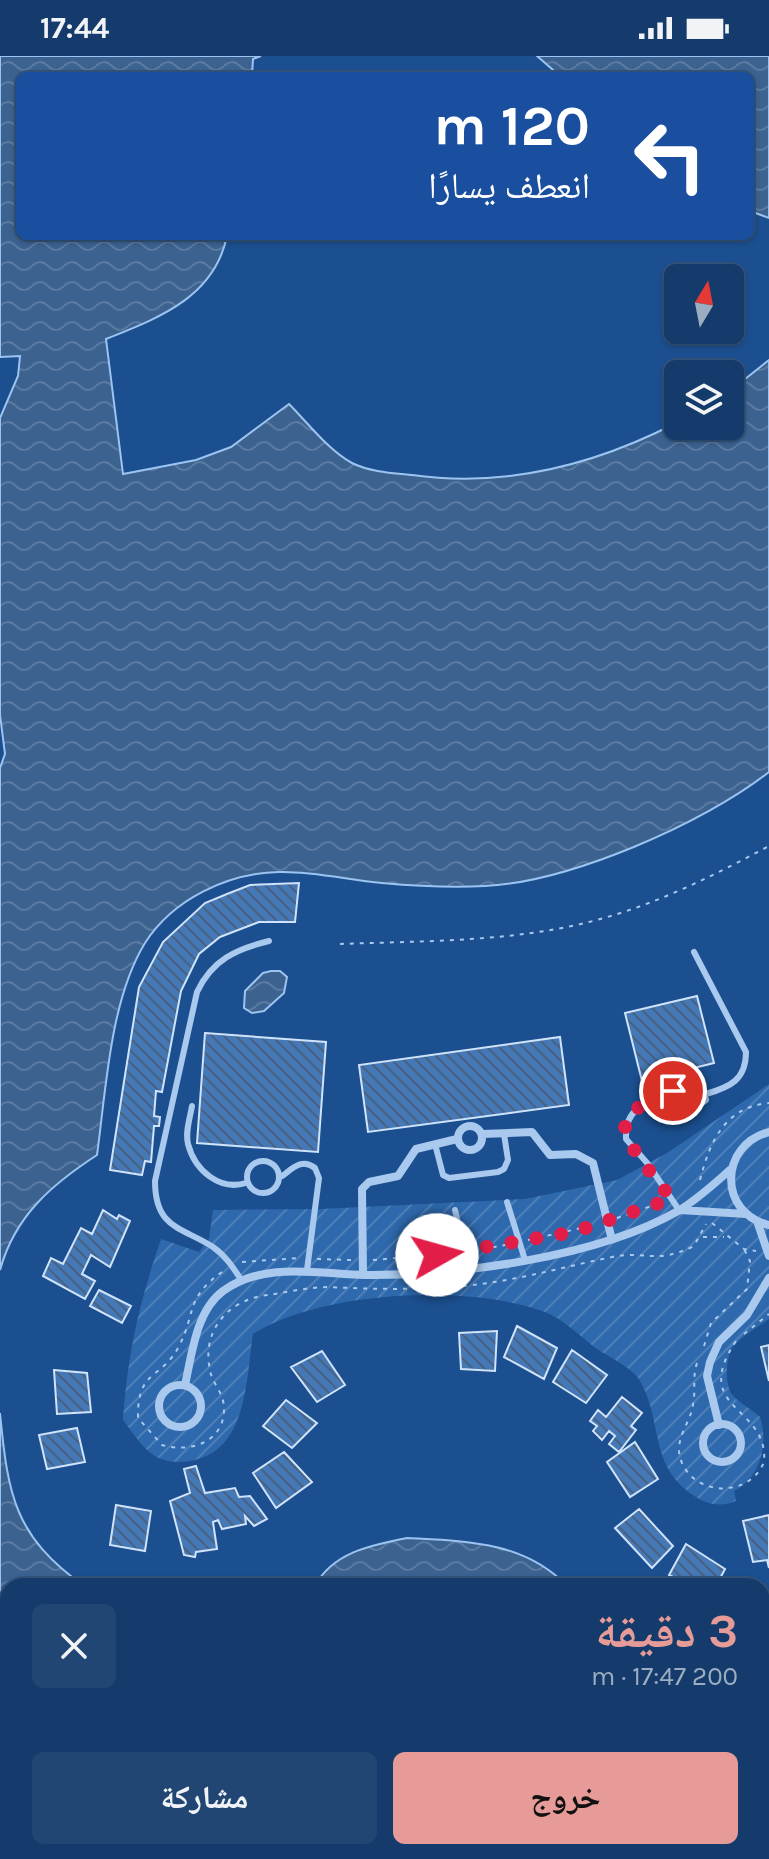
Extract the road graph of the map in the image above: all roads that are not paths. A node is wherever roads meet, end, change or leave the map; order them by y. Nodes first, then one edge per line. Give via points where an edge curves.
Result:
1 (269, 941) dead end
2 (694, 952) dead end
3 (706, 1094) junction
4 (669, 1101) junction
5 (192, 1106) dead end
6 (768, 1132) edge
7 (482, 1134) junction
8 (504, 1134) junction
9 (457, 1139) junction
10 (435, 1144) junction
11 (731, 1169) junction
12 (282, 1176) junction
13 (246, 1183) junction
14 (507, 1202) dead end
15 (455, 1210) dead end
16 (679, 1210) junction
17 (746, 1214) junction
18 (757, 1221) junction
19 (769, 1225) edge
20 (611, 1236) junction
21 (769, 1256) edge
22 (525, 1260) junction
23 (307, 1270) junction
24 (452, 1271) junction
25 (363, 1275) junction
26 (769, 1278) edge
27 (242, 1281) junction
28 (185, 1385) junction
29 (719, 1425) junction

1 - 27 lane via 230,953 204,977 155,1181 156,1200 166,1218 186,1235 214,1247
2 - 3 lane via 746,1052 740,1078
3 - 4 lane via 703,1086 686,1084 673,1091
3 - 4 lane via 704,1104 684,1112
4 - 16 lane via 635,1109 626,1129 629,1146
5 - 13 lane via 187,1142 204,1171 217,1183
6 - 11 street via 743,1146
7 - 8 street
7 - 9 street via 463,1127
7 - 9 street via 479,1147 472,1151 459,1146
8 - 10 lane via 508,1160 498,1172 449,1178 443,1175
8 - 20 street via 532,1132 550,1155 585,1156 593,1163
9 - 10 street
10 - 25 street via 416,1149 398,1176 369,1182 362,1189
11 - 16 street
11 - 17 street via 731,1190
12 - 13 lane via 278,1186 265,1192
12 - 13 lane via 276,1167 256,1164 245,1173
12 - 23 lane via 298,1164 311,1165 317,1172
14 - 22 lane
15 - 24 lane via 462,1253
16 - 17 street
16 - 20 street
17 - 18 street
18 - 19 street
18 - 21 street
20 - 22 street
22 - 24 street
23 - 25 street
23 - 27 street
24 - 25 street
26 - 29 street via 747,1315 719,1342 710,1362 707,1376
27 - 28 street via 208,1308
28 - 28 street via 165,1390 158,1403 166,1422 179,1427 192,1424 201,1409 197,1392
29 - 29 street via 707,1432 703,1445 711,1459 726,1462 739,1453 741,1437 734,1428

